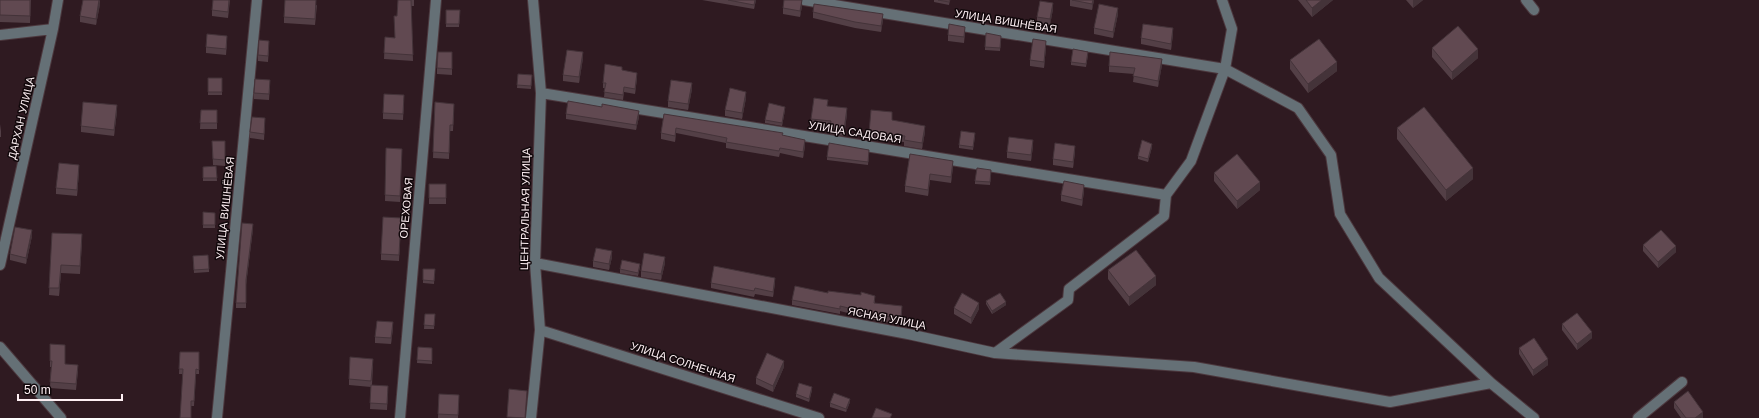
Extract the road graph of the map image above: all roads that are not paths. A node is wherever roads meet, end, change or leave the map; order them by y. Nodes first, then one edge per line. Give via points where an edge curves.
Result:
1 (58, 0) edge
2 (257, 0) edge
3 (436, 0) edge
4 (533, 0) edge
5 (804, 0) edge
6 (1222, 0) edge
7 (1526, 0) edge
8 (1534, 10) dead end
9 (53, 29) junction
10 (0, 35) edge
11 (1225, 69) junction
12 (541, 93) junction
13 (1166, 195) junction
14 (535, 263) junction
15 (0, 265) edge
16 (540, 330) junction
17 (0, 347) edge
18 (995, 353) junction
19 (1682, 382) dead end
20 (1491, 383) junction
21 (61, 418) edge
22 (217, 418) edge
23 (400, 418) edge
24 (531, 418) edge
25 (819, 418) edge
26 (1534, 418) edge
27 (1638, 418) edge

1 - 9 street, ДАРХАН УЛИЦА
2 - 22 street, УЛИЦА ВИШНЁВАЯ
3 - 23 street, ОРЕХОВАЯ
4 - 12 street, ЦЕНТРАЛЬНАЯ УЛИЦА
5 - 11 street, УЛИЦА ВИШНЁВАЯ
6 - 11 street via 1232,30
7 - 8 street
9 - 10 street
9 - 15 street, ДАРХАН УЛИЦА
11 - 13 street via 1191,161
11 - 20 street, УЛИЦА ВИШНЁВАЯ via 1298,108 1331,155 1340,214 1379,278
12 - 13 street, УЛИЦА САДОВАЯ
12 - 14 street, ЦЕНТРАЛЬНАЯ УЛИЦА
13 - 18 street via 1164,216 1069,289 1068,300
14 - 16 street, ЦЕНТРАЛЬНАЯ УЛИЦА
14 - 18 street, ЯСНАЯ УЛИЦА
16 - 24 street, ЦЕНТРАЛЬНАЯ УЛИЦА
16 - 25 street, УЛИЦА СОЛНЕЧНАЯ
17 - 21 street
18 - 20 street, ЯСНАЯ УЛИЦА via 1194,367 1390,402
19 - 27 street
20 - 26 street, УЛИЦА ВИШНЁВАЯ

